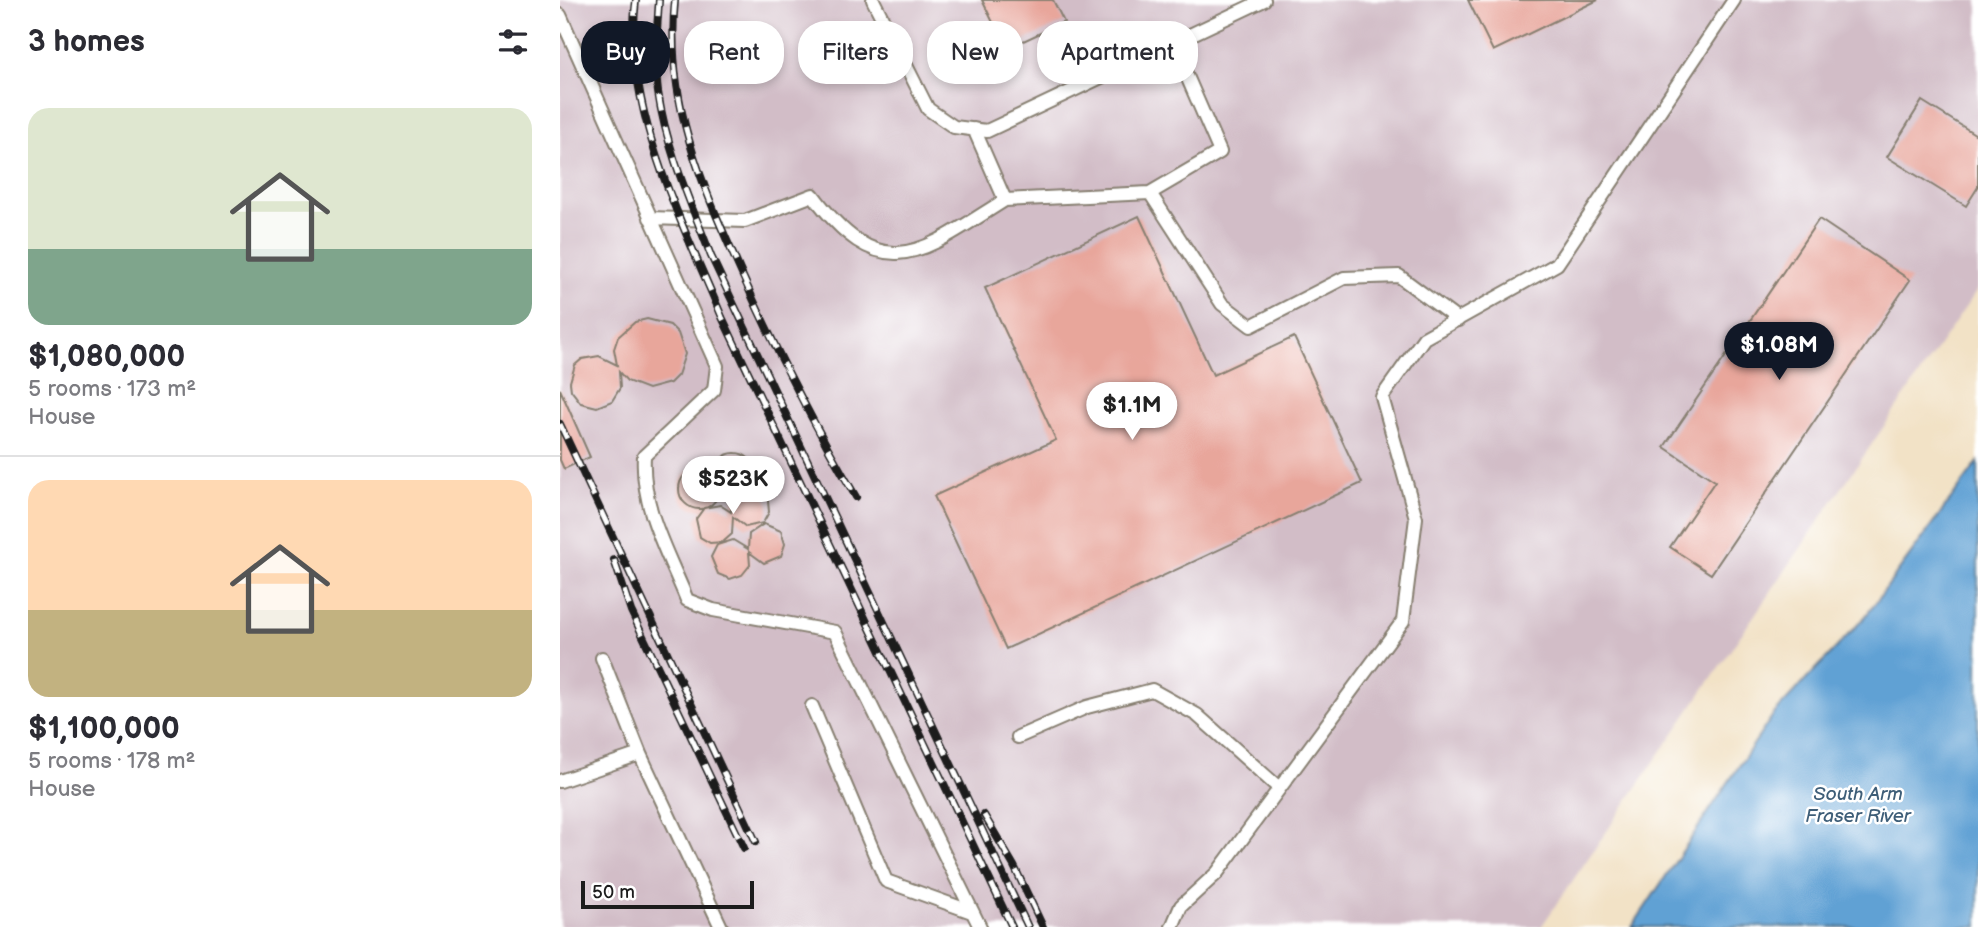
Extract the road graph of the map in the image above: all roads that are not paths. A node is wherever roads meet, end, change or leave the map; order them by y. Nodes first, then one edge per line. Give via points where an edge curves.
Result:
1 (873, 0) edge
2 (1264, 0) edge
3 (1734, 0) edge
4 (560, 15) edge
5 (1198, 32) edge
6 (1087, 84) edge
7 (1190, 84) edge
8 (974, 130) junction
9 (1150, 193) junction
10 (1004, 200) junction
11 (650, 218) junction
12 (1458, 320) junction
13 (602, 658) dead end
14 (812, 706) dead end
15 (1018, 737) dead end
16 (640, 754) junction
17 (560, 781) edge
18 (1279, 788) junction
19 (972, 912) junction
20 (721, 927) edge
21 (980, 927) edge
22 (1172, 927) edge

1 - 8 lane via 928,109 954,127
2 - 5 lane
3 - 12 lane via 1557,264
4 - 11 lane
6 - 8 lane via 987,131
7 - 9 lane via 1220,152
8 - 10 lane
9 - 10 lane
9 - 12 lane via 1222,304 1251,326 1344,278 1399,276
10 - 11 lane via 943,239 897,256 866,247 813,195 745,221
11 - 19 lane via 716,366 713,390 644,456 642,483 647,504 687,600 713,610 835,632
12 - 18 lane via 1424,338 1382,397 1416,518 1403,621
13 - 16 lane
14 - 19 lane via 886,881
15 - 18 lane via 1087,707 1152,691 1197,715
16 - 17 lane
16 - 20 lane
18 - 22 lane via 1217,873 1181,906
19 - 21 lane

